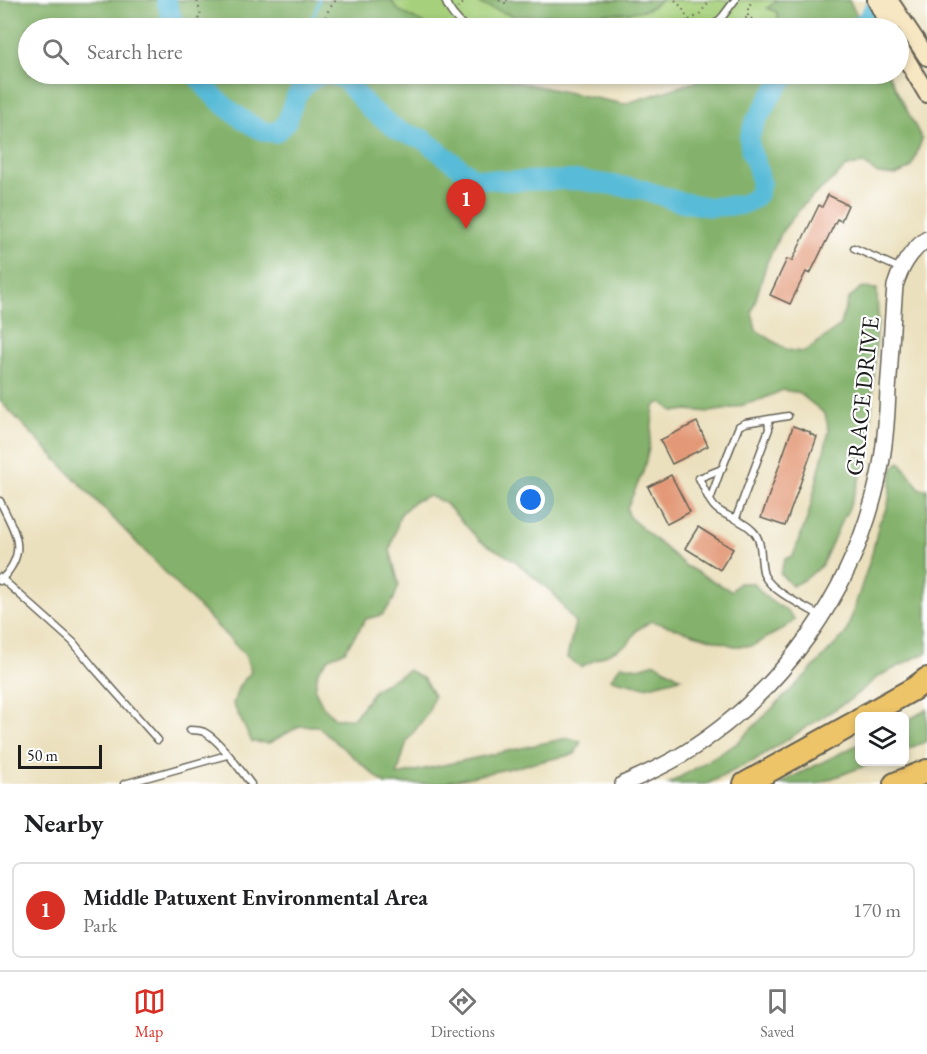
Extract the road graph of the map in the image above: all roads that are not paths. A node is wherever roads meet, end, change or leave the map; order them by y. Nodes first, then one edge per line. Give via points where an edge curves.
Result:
1 (445, 0) edge
2 (735, 0) edge
3 (876, 0) edge
4 (889, 0) edge
5 (455, 18) edge
6 (721, 18) edge
7 (891, 18) edge
8 (895, 18) edge
9 (909, 38) edge
10 (927, 57) edge
11 (909, 64) edge
12 (927, 94) edge
13 (927, 239) edge
14 (854, 248) dead end
15 (901, 269) junction
16 (788, 416) dead end
17 (768, 420) junction
18 (722, 469) junction
19 (710, 500) junction
20 (0, 501) edge
21 (736, 518) junction
22 (1, 579) edge
23 (822, 617) junction
24 (923, 683) edge
25 (874, 712) edge
26 (855, 723) edge
27 (190, 730) dead end
28 (158, 740) dead end
29 (227, 755) junction
30 (927, 771) edge
31 (124, 784) edge
32 (251, 784) edge
33 (623, 784) edge
34 (744, 784) edge
35 (895, 784) edge

1 - 5 lane
2 - 6 lane
3 - 7 main road
4 - 8 main road
9 - 10 main road
11 - 12 main road
13 - 15 street, GRACE DRIVE via 912,251
14 - 15 lane
15 - 23 street, GRACE DRIVE via 895,286 885,441 879,476 857,547
16 - 17 lane
17 - 18 lane via 739,426
17 - 21 lane via 769,429
18 - 19 lane
18 - 19 lane via 699,478
19 - 21 lane via 718,510
20 - 22 lane via 18,550 13,567
21 - 23 lane via 755,533 763,572 770,584
22 - 28 lane via 73,642
23 - 33 street, GRACE DRIVE via 775,677 741,711 681,755
24 - 25 highway
26 - 34 highway
27 - 29 lane via 206,733
29 - 31 lane
29 - 32 lane
30 - 35 highway

